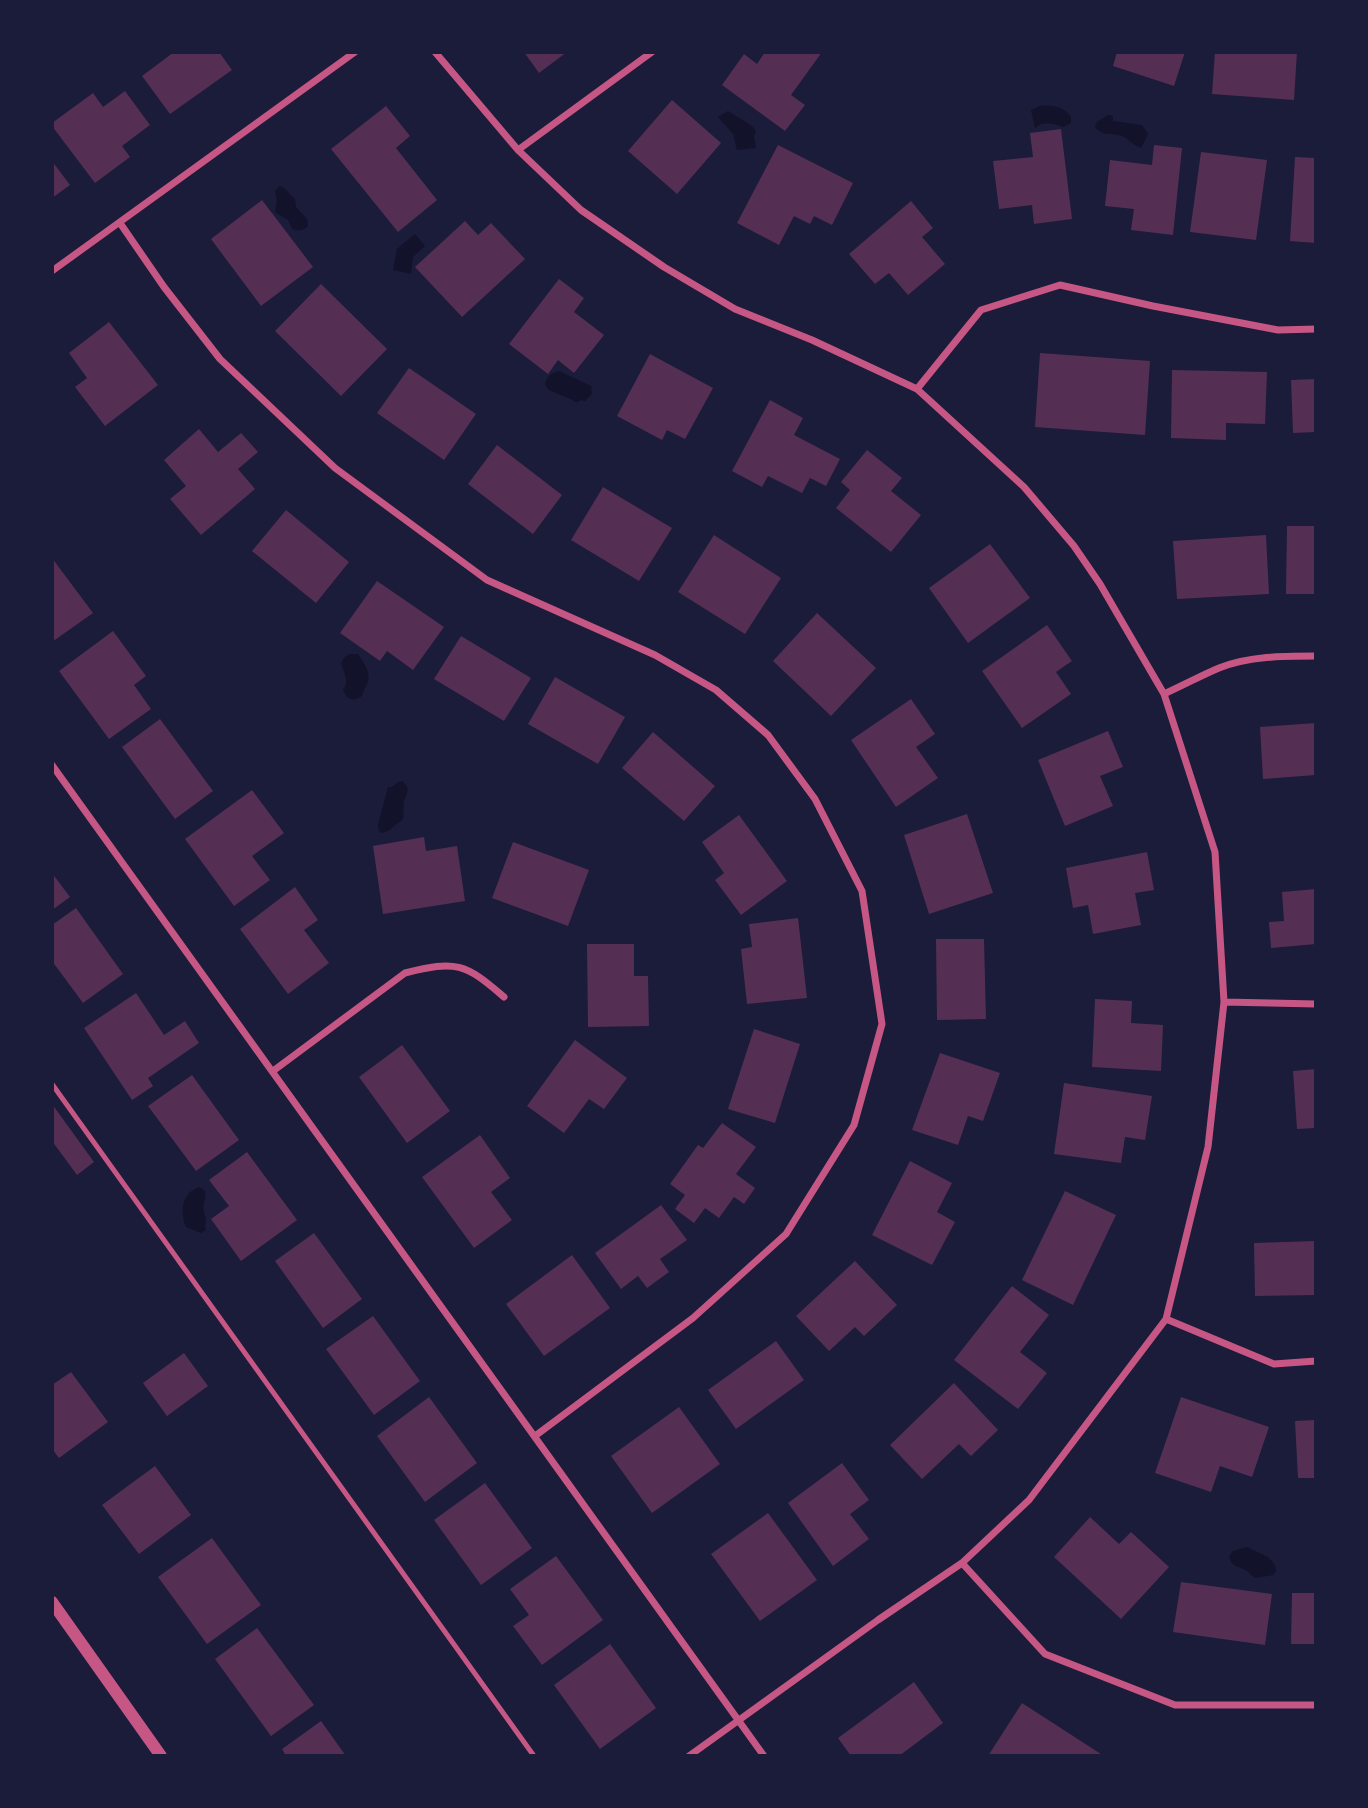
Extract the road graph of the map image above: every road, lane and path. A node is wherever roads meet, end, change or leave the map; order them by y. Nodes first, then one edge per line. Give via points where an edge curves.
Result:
1 (355, 52) edge
2 (435, 52) edge
3 (652, 52) edge
4 (518, 150) junction
5 (120, 223) junction
6 (52, 271) edge
7 (1315, 329) edge
8 (917, 389) junction
9 (1315, 656) edge
10 (1164, 695) junction
11 (52, 765) edge
12 (503, 997) dead end
13 (1224, 1002) junction
14 (1315, 1004) edge
15 (273, 1071) junction
16 (52, 1084) edge
17 (1166, 1319) junction
18 (1315, 1361) edge
19 (535, 1436) junction
20 (962, 1563) junction
21 (52, 1602) edge
22 (1315, 1704) edge
23 (737, 1719) junction
24 (162, 1755) edge
25 (534, 1755) edge
26 (688, 1755) edge
27 (764, 1755) edge

1 - 5 street
2 - 4 street
3 - 4 street
4 - 8 street via 581,210 664,267 735,309
5 - 6 street
5 - 19 street via 220,359 335,467 487,580 655,656 716,690 768,735 816,799 862,891 882,1024 854,1125 786,1234 693,1318
7 - 8 street via 1278,330 1060,285 981,310
8 - 10 street via 1024,487 1074,547
9 - 10 street via 1279,656 1221,667
10 - 13 street via 1215,852
11 - 15 street
12 - 15 street via 459,965 405,973
13 - 14 street
13 - 17 street via 1208,1147
15 - 19 street
16 - 25 lane
17 - 18 street via 1274,1364
17 - 20 street via 1029,1500
19 - 23 street
20 - 22 street via 1045,1654 1175,1705
20 - 23 street
21 - 24 street
23 - 26 street
23 - 27 street

